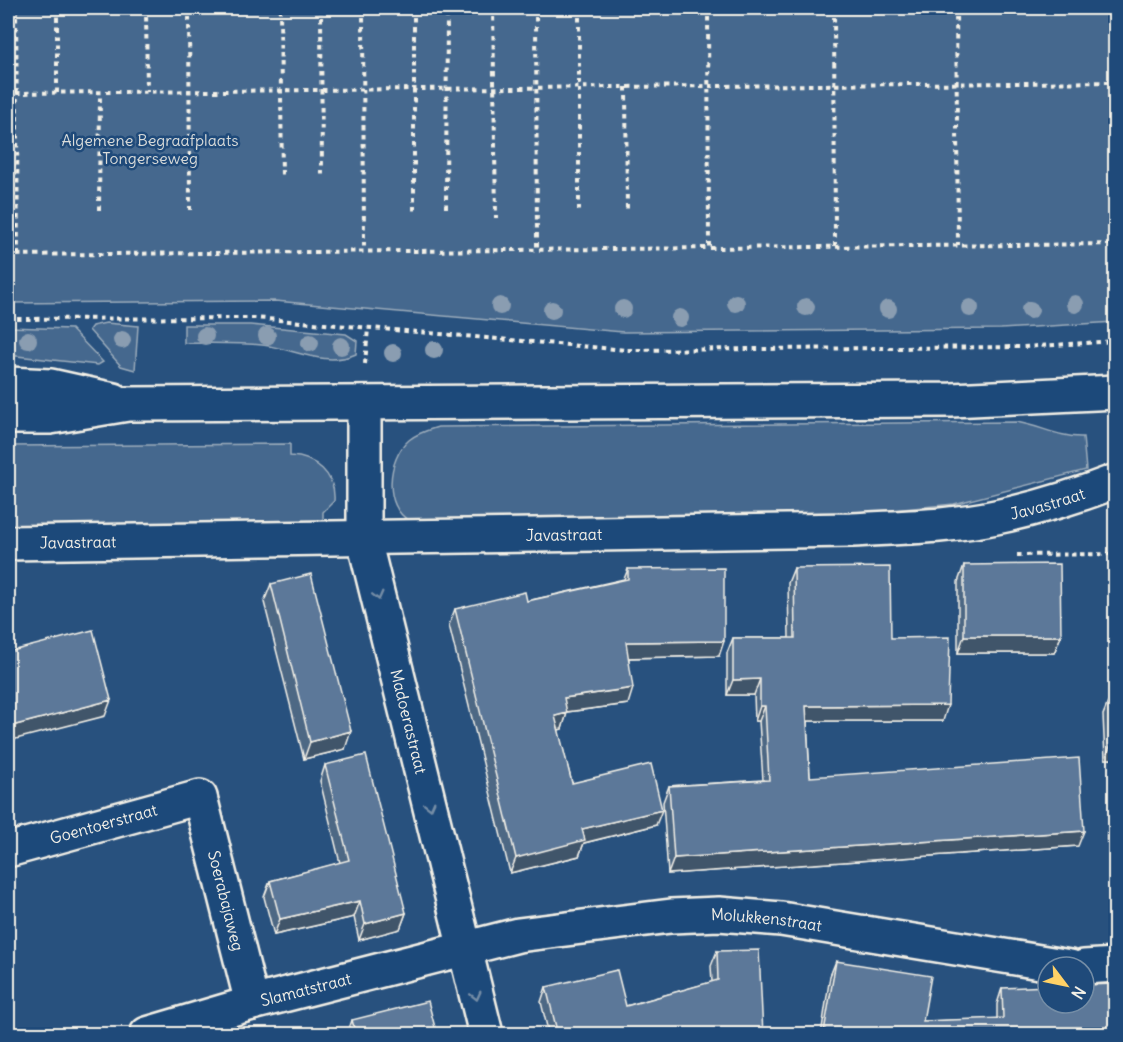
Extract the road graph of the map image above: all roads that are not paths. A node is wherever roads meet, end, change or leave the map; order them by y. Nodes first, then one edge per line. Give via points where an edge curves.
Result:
1 (8, 384) edge
2 (1116, 392) edge
3 (364, 403) junction
4 (128, 404) junction
5 (8, 417) edge
6 (1116, 481) edge
7 (364, 540) junction
8 (8, 543) edge
9 (200, 797) joint
10 (8, 850) edge
11 (465, 948) junction
12 (1036, 961) edge
13 (1116, 965) edge
14 (1096, 967) edge
15 (252, 1003) junction
16 (147, 1035) edge
17 (486, 1035) edge

1 - 4 street via 51,386
2 - 3 street via 951,400
3 - 4 street
3 - 7 street, Madoerastraat
4 - 5 street via 50,417
6 - 7 street, Javastraat via 1035,507 957,523 852,530
7 - 8 street, Javastraat
7 -> 11 street, Madoerastraat
9 - 10 street, Goentoerstraat
9 - 15 street, Soerabajaweg
11 - 12 street, Molukkenstraat via 518,935 621,921 718,914 782,919
11 - 15 street, Slamatstraat
11 -> 17 street, Madoerastraat
13 - 14 street
15 - 16 street, Slamatstraat

